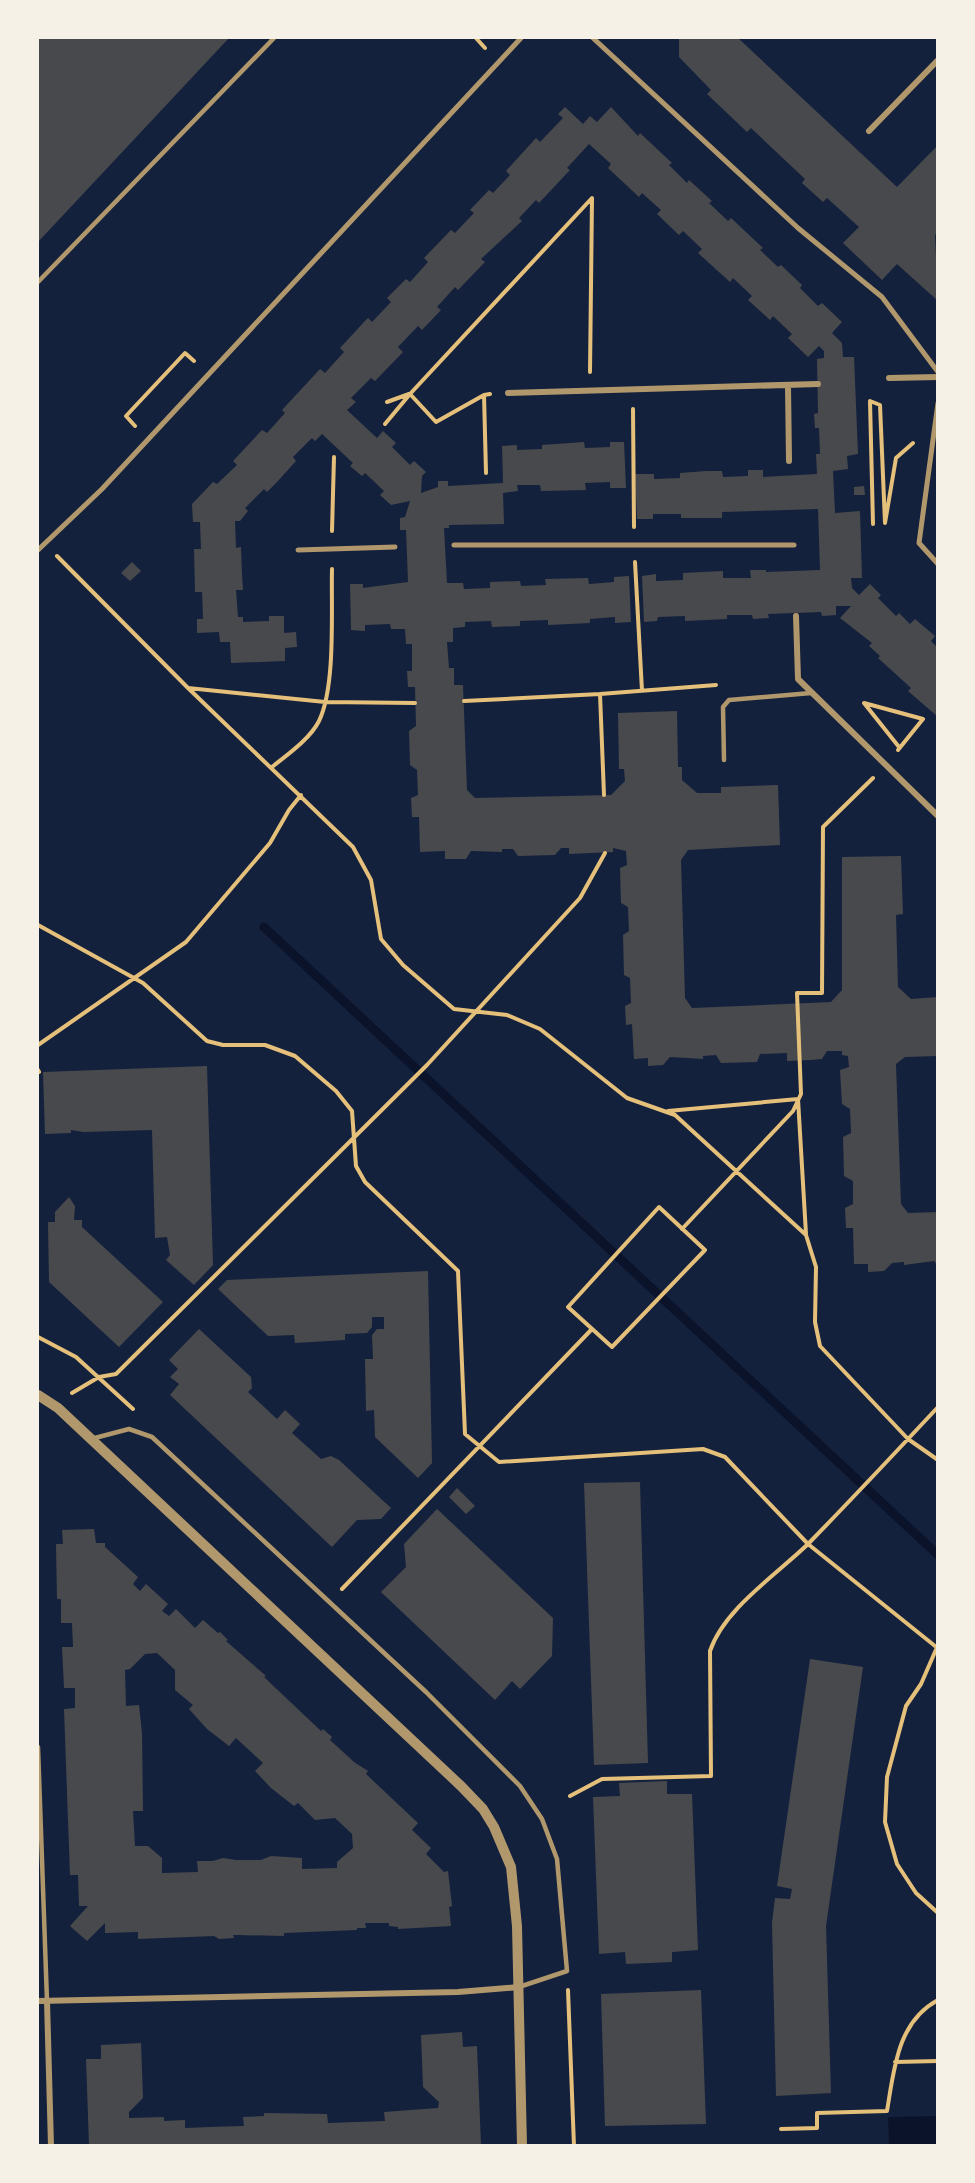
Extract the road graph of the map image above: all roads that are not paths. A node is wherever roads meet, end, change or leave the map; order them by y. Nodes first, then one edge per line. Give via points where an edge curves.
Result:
1 (274, 38) edge
2 (521, 38) edge
3 (592, 38) edge
4 (938, 60) edge
5 (869, 131) dead end
6 (38, 282) edge
7 (938, 374) edge
8 (889, 378) dead end
9 (818, 384) dead end
10 (788, 386) junction
11 (508, 393) road end
12 (938, 403) edge
13 (789, 461) dead end
14 (794, 544) dead end
15 (454, 545) dead end
16 (394, 547) dead end
17 (38, 550) edge
18 (298, 550) dead end
19 (938, 564) edge
20 (796, 616) dead end
21 (811, 693) junction
22 (724, 760) dead end
23 (938, 816) edge
24 (38, 1395) edge
25 (92, 1439) junction
26 (38, 1747) edge
27 (519, 1987) junction
28 (38, 2001) edge
29 (47, 2001) junction
30 (51, 2145) edge
31 (522, 2145) edge

1 - 6 lane
2 - 17 street via 102,489
3 - 7 street via 798,228 882,297
4 - 5 street
7 - 8 street
9 - 10 street
10 - 11 street
10 - 13 street
12 - 19 street via 919,543
14 - 15 street
16 - 18 street
20 - 21 street via 798,680
21 - 22 lane via 729,700 723,707
21 - 23 street
24 - 25 street
25 - 27 street via 483,1809 511,1867
25 - 27 lane via 129,1429 152,1437 519,1786 542,1819 558,1859 567,1971
26 - 29 lane
27 - 29 street via 458,1992
27 - 31 street
28 - 29 street
29 - 30 street

